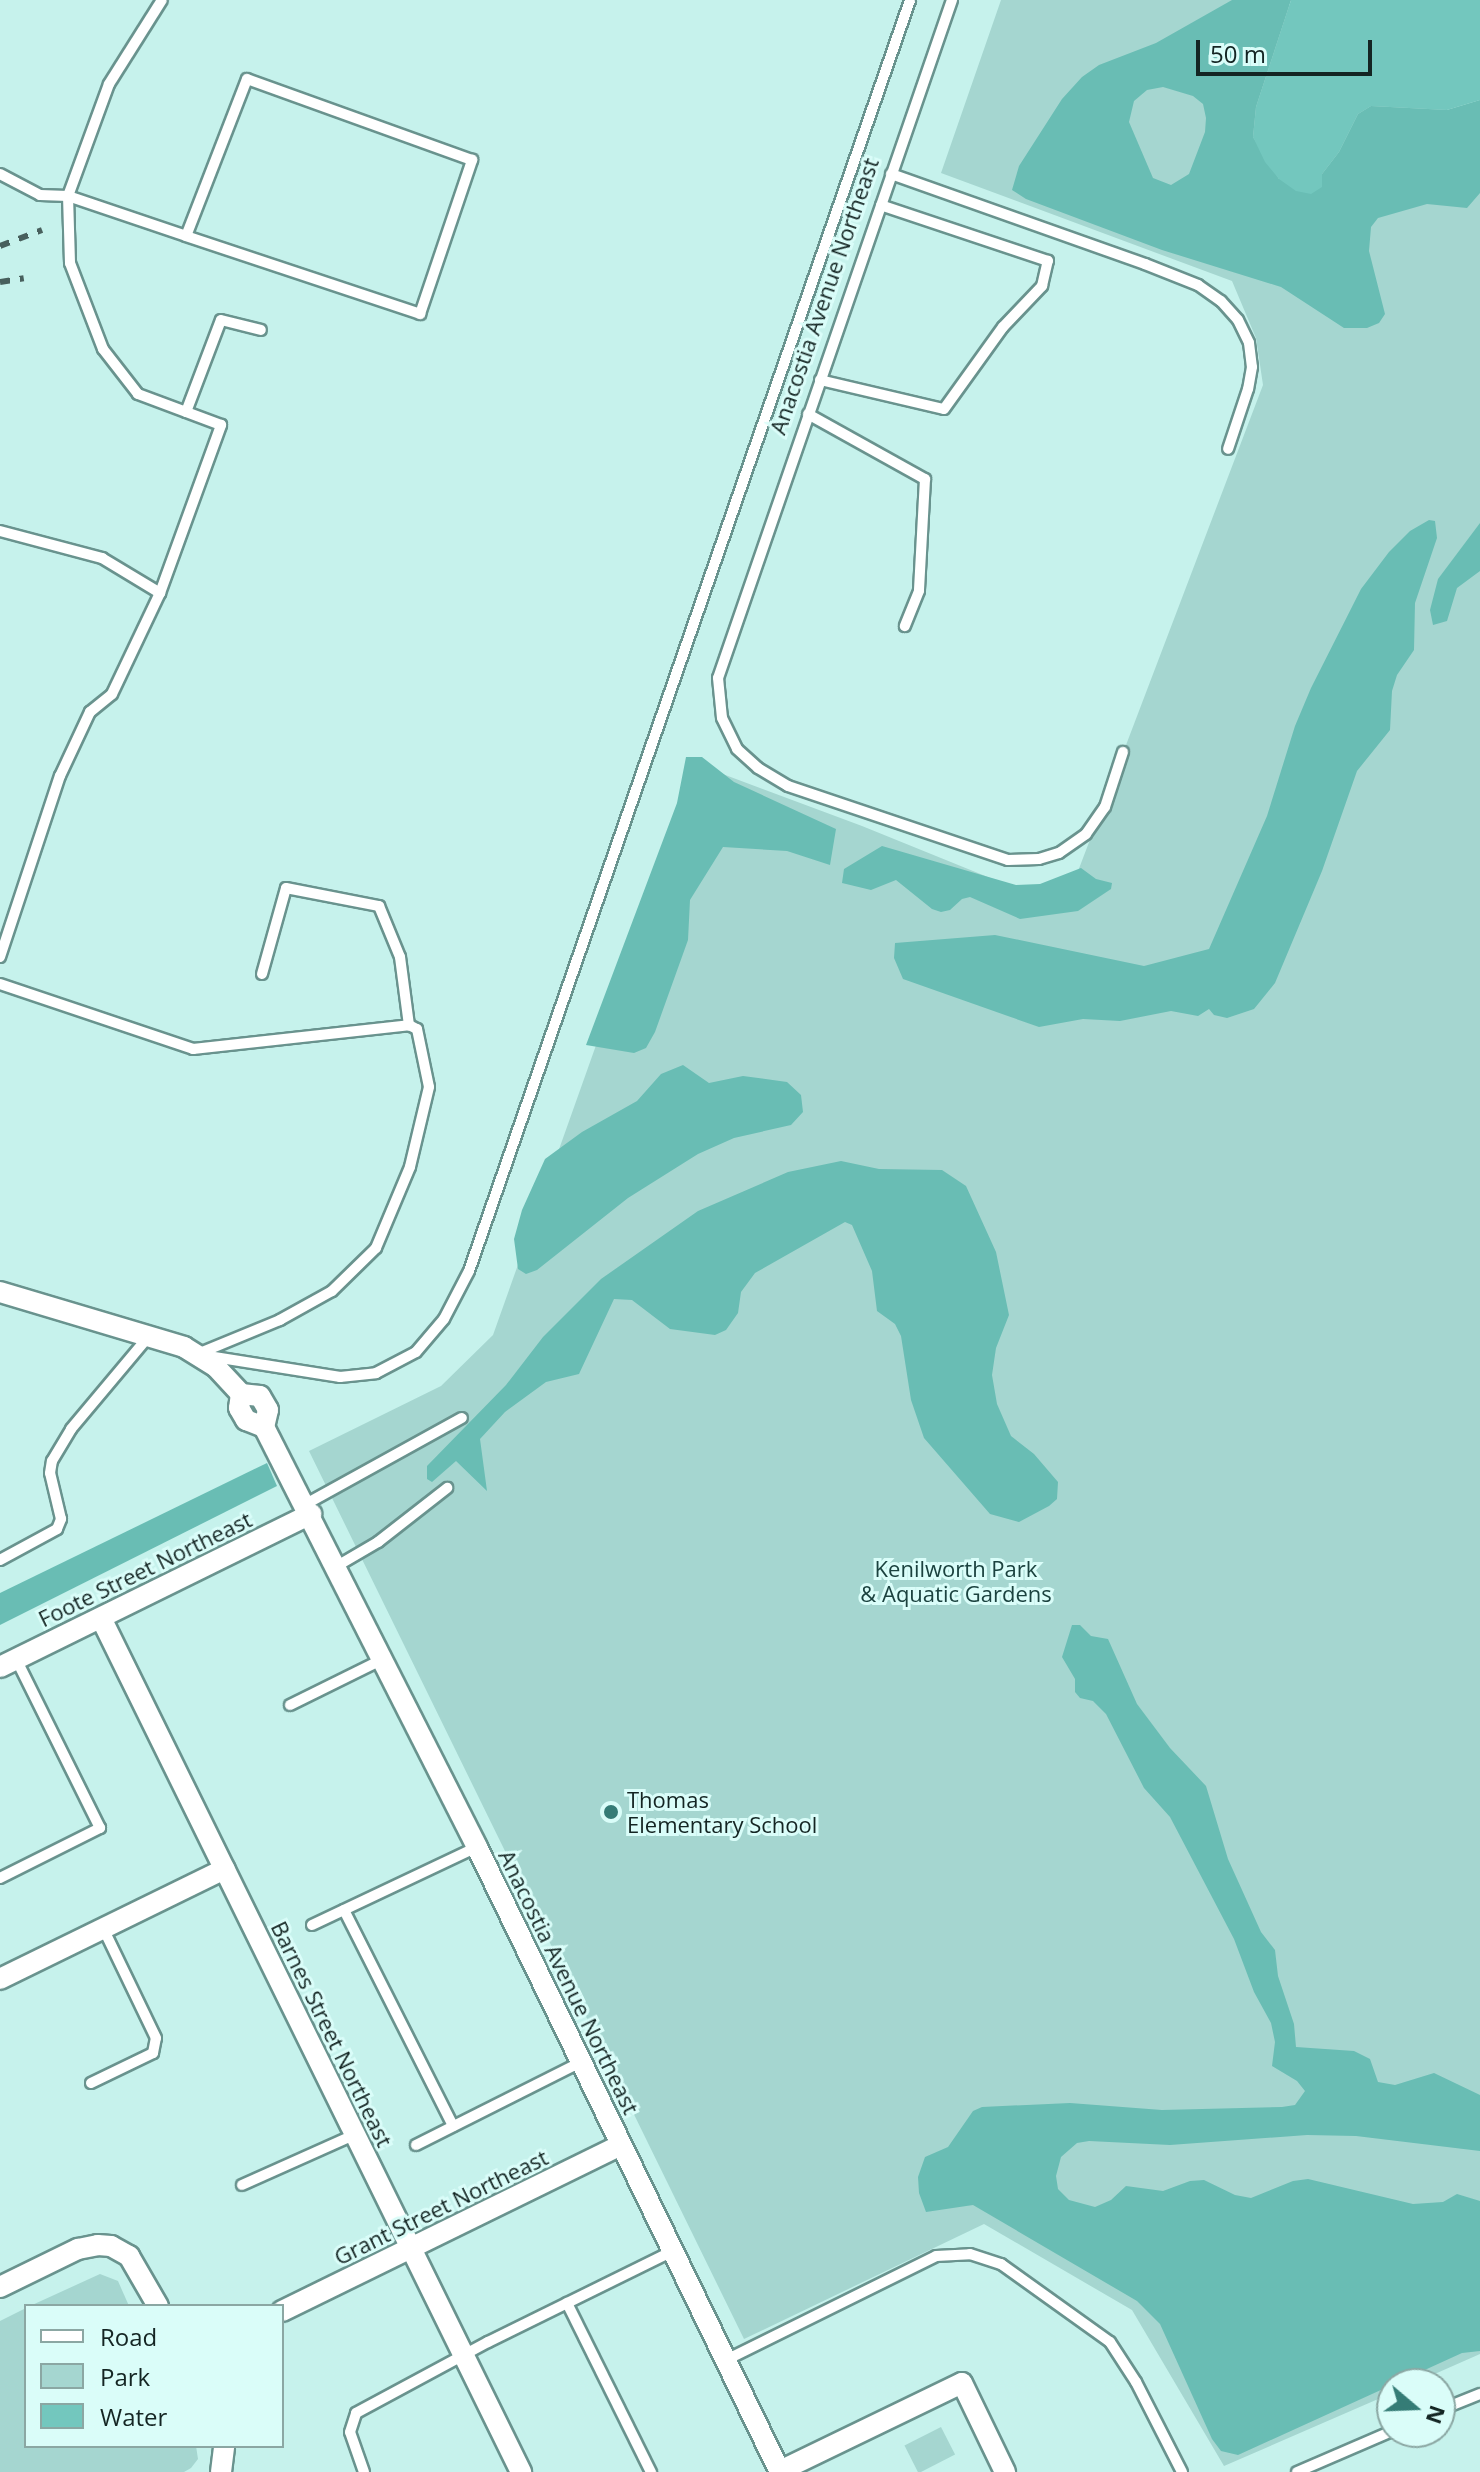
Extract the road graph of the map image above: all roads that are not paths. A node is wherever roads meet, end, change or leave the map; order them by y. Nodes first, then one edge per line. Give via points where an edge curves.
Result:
1 (162, 0) edge
2 (910, 0) edge
3 (952, 0) edge
4 (0, 174) edge
5 (891, 174) junction
6 (68, 196) junction
7 (881, 205) junction
8 (186, 236) junction
9 (261, 330) dead end
10 (820, 380) junction
11 (186, 412) junction
12 (808, 414) junction
13 (1228, 449) dead end
14 (0, 531) edge
15 (160, 593) junction
16 (905, 626) dead end
17 (1123, 752) dead end
18 (0, 957) edge
19 (262, 974) dead end
20 (0, 984) edge
21 (409, 1025) junction
22 (0, 1292) edge
23 (149, 1336) junction
24 (198, 1354) junction
25 (462, 1418) dead end
26 (447, 1488) dead end
27 (308, 1509) junction
28 (0, 1560) edge
29 (337, 1566) junction
30 (101, 1618) junction
31 (383, 1659) junction
32 (8, 1663) edge
33 (290, 1705) dead end
34 (477, 1847) junction
35 (225, 1869) junction
36 (0, 1878) edge
37 (344, 1910) junction
38 (312, 1925) dead end
39 (103, 1928) junction
40 (0, 1979) edge
41 (581, 2062) junction
42 (91, 2083) dead end
43 (453, 2126) junction
44 (354, 2135) junction
45 (416, 2145) dead end
46 (621, 2145) junction
47 (242, 2185) dead end
48 (411, 2249) junction
49 (673, 2251) junction
50 (0, 2287) edge
51 (567, 2303) junction
52 (157, 2304) edge
53 (284, 2310) edge
54 (463, 2355) junction
55 (726, 2360) junction
56 (1480, 2394) edge
57 (1456, 2404) edge
58 (1376, 2438) edge
59 (224, 2448) edge
60 (1002, 2471) edge
61 (221, 2472) edge
62 (364, 2472) edge
63 (521, 2472) edge
64 (651, 2472) edge
65 (780, 2472) edge
66 (1182, 2472) edge
67 (1297, 2472) edge

1 - 6 lane via 109,84
2 - 24 lane via 469,1271 444,1319 416,1352 376,1373 340,1377
3 - 5 lane, Anacostia Avenue Northeast
4 - 6 lane via 40,195
5 - 7 lane, Anacostia Avenue Northeast
5 - 13 lane via 1158,269 1221,301 1249,343 1252,367
6 - 8 lane
6 - 11 lane via 70,263 103,349 138,394
7 - 10 lane, Anacostia Avenue Northeast
7 - 10 lane via 1048,261 1042,286 1003,327 944,409
8 - 8 lane via 420,314 472,160 247,79
9 - 11 lane via 221,320
10 - 12 lane, Anacostia Avenue Northeast
11 - 15 lane via 221,425
12 - 16 lane via 925,479 919,591
12 - 17 lane, Anacostia Avenue Northeast via 718,678 722,718 737,749 788,786 1008,860 1059,853 1097,821
14 - 15 lane via 102,558
15 - 18 lane via 112,694 90,712 60,776
19 - 21 lane via 286,888 379,906 400,957
20 - 21 lane via 193,1049
21 - 24 lane via 417,1029 429,1087 410,1167 376,1248 332,1291 280,1320
22 - 23 street
23 - 24 street
23 - 28 lane via 71,1429 52,1461 61,1519 57,1529
24 - 27 street, Anacostia Avenue Northeast via 241,1394 239,1408 246,1420 264,1427
25 - 27 lane
26 - 29 lane via 378,1542
27 - 29 street, Anacostia Avenue Northeast
27 - 30 street, Foote Street Northeast
29 - 31 street, Anacostia Avenue Northeast
30 - 32 street, Foote Street Northeast
30 - 35 street, Barnes Street Northeast
31 - 33 lane
31 - 34 street, Anacostia Avenue Northeast
32 - 36 lane via 100,1828
34 - 37 lane
34 - 41 street, Anacostia Avenue Northeast
35 - 39 street
35 - 44 street, Barnes Street Northeast
37 - 38 lane
37 - 43 lane
39 - 40 street
39 - 42 lane via 156,2038 153,2053
41 - 43 lane
41 - 46 street, Anacostia Avenue Northeast
43 - 45 lane
44 - 47 lane
44 - 48 street, Barnes Street Northeast
46 - 48 street, Grant Street Northeast
46 - 49 street, Anacostia Avenue Northeast
48 - 53 street, Grant Street Northeast
48 - 54 street, Barnes Street Northeast
49 - 51 lane
49 - 55 street, Anacostia Avenue Northeast
50 - 52 street via 78,2249 111,2246 129,2256
51 - 54 lane
51 - 64 lane
54 - 62 lane via 356,2413 350,2432
54 - 63 street, Barnes Street Northeast
55 - 65 street, Anacostia Avenue Northeast
55 - 66 lane via 936,2256 970,2254 1001,2264 1110,2342
56 - 57 lane
58 - 67 lane
59 - 61 street
60 - 65 street via 962,2383

